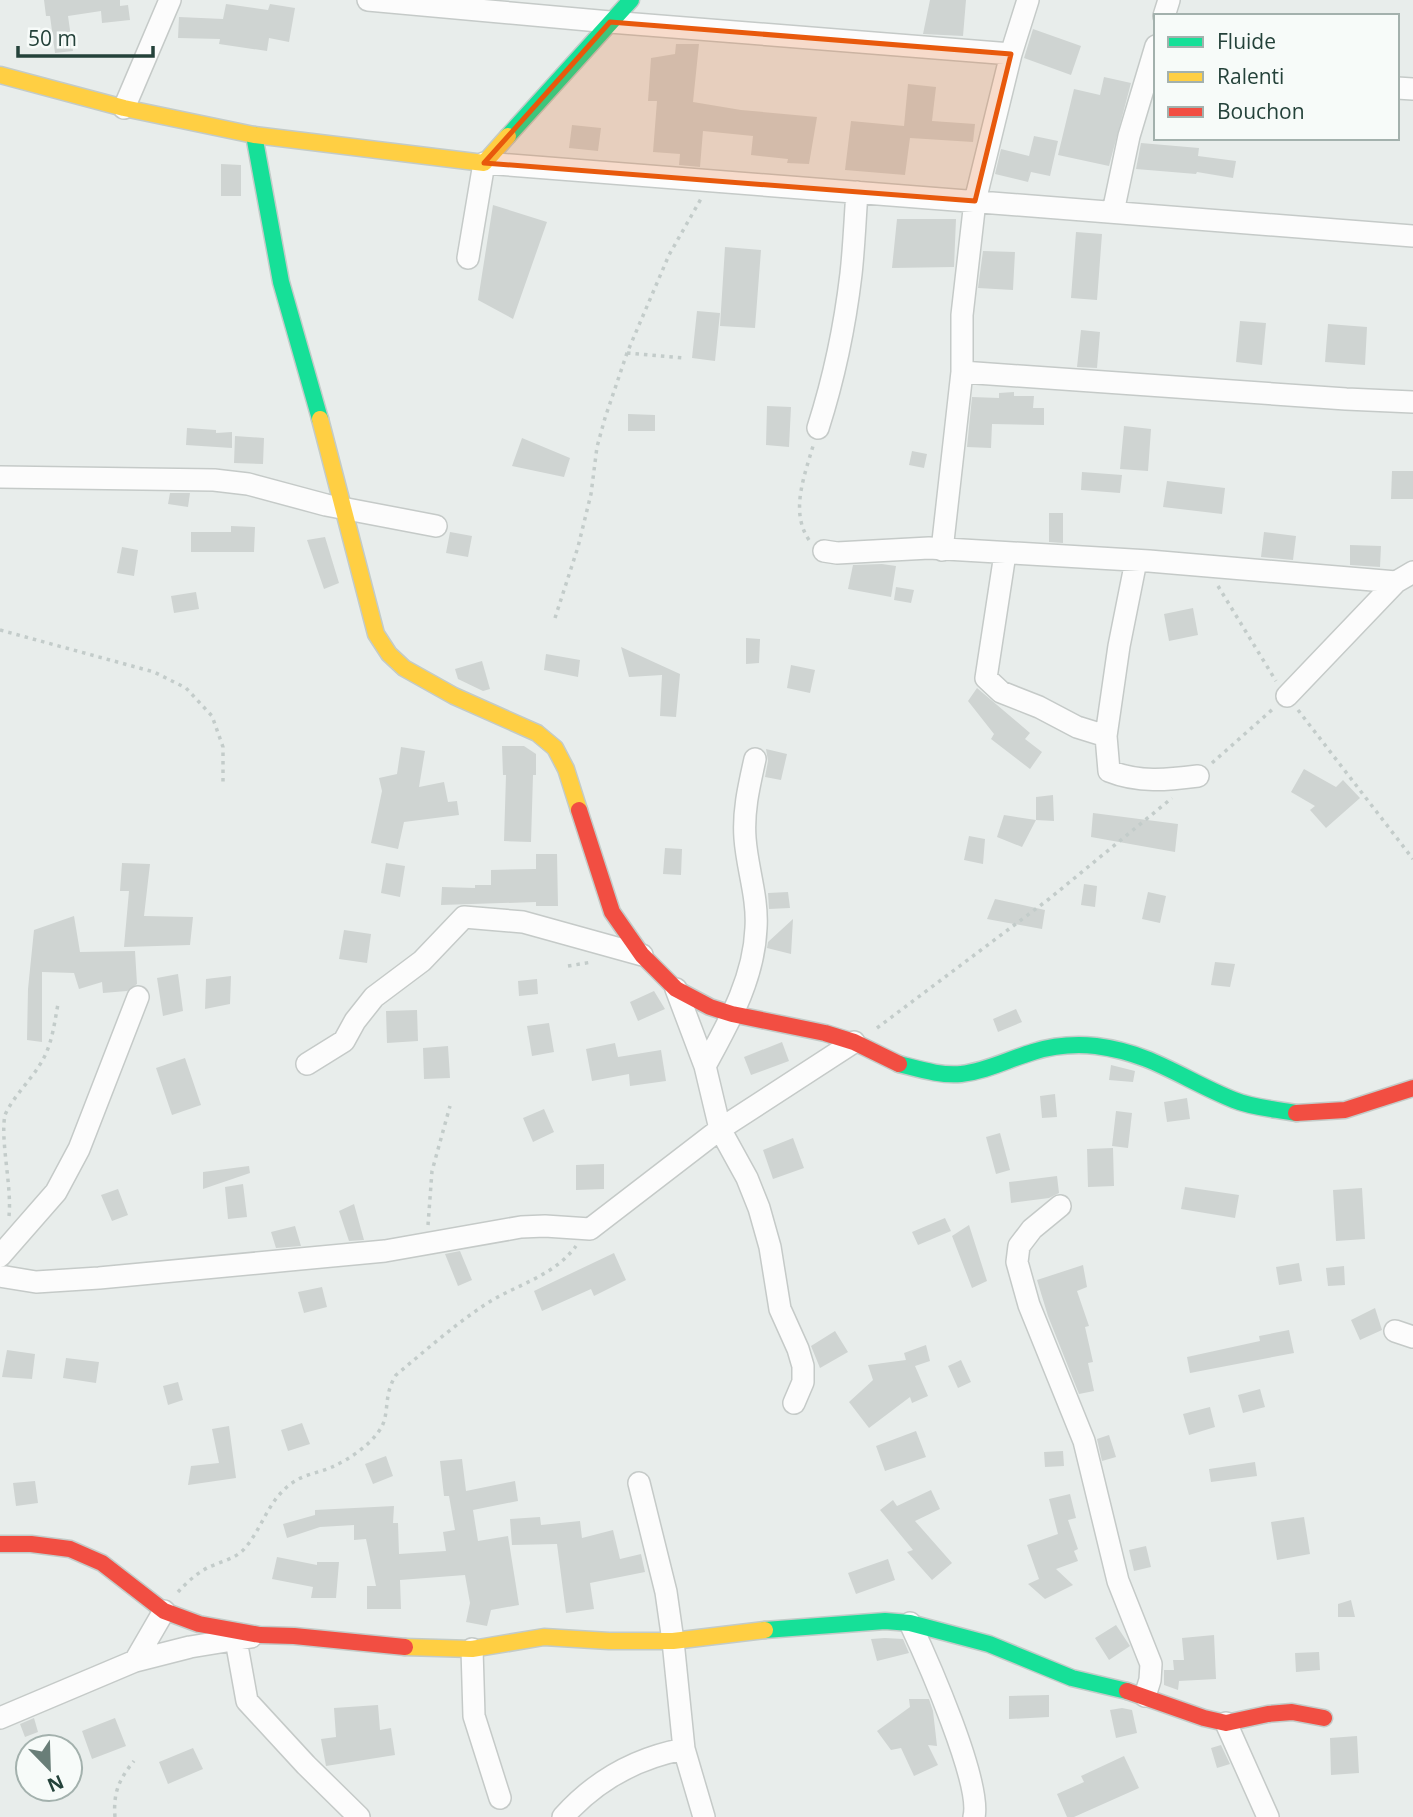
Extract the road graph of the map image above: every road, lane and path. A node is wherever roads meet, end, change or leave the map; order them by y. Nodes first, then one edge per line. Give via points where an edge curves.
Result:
1 (170, 0) edge
2 (368, 0) edge
3 (631, 0) edge
4 (1028, 0) edge
5 (503, 6) edge
6 (610, 22) junction
7 (1012, 54) junction
8 (1154, 60) edge
9 (0, 75) edge
10 (124, 108) junction
11 (254, 135) junction
12 (484, 163) junction
13 (713, 181) junction
14 (858, 192) junction
15 (975, 201) junction
16 (1113, 212) junction
17 (1413, 236) edge
18 (468, 258) dead end
19 (627, 353) junction
20 (684, 358) dead end
21 (962, 372) junction
22 (1413, 402) edge
23 (818, 428) joint
24 (0, 477) edge
25 (345, 509) junction
26 (436, 526) dead end
27 (942, 550) junction
28 (824, 551) joint
29 (1005, 554) junction
30 (1136, 561) junction
31 (1207, 566) junction
32 (1405, 577) edge
33 (555, 618) dead end
34 (0, 630) edge
35 (1287, 696) junction
36 (1106, 736) junction
37 (755, 759) dead end
38 (1198, 776) junction
39 (223, 784) dead end
40 (1413, 859) edge
41 (642, 955) junction
42 (676, 989) junction
43 (138, 997) dead end
44 (58, 1004) dead end
45 (732, 1014) junction
46 (854, 1042) junction
47 (307, 1064) dead end
48 (705, 1066) junction
49 (1413, 1088) edge
50 (450, 1106) dead end
51 (720, 1129) junction
52 (1060, 1206) dead end
53 (9, 1218) dead end
54 (426, 1245) junction
55 (0, 1256) edge
56 (567, 1258) dead end
57 (0, 1276) edge
58 (794, 1403) dead end
59 (639, 1483) dead end
60 (0, 1544) edge
61 (164, 1611) junction
62 (910, 1623) junction
63 (260, 1635) junction
64 (236, 1640) junction
65 (674, 1641) junction
66 (472, 1649) junction
67 (135, 1661) junction
68 (1145, 1696) junction
69 (0, 1718) edge
70 (1324, 1718) dead end
71 (1226, 1723) junction
72 (684, 1749) junction
73 (134, 1761) dead end
74 (500, 1798) dead end
75 (115, 1817) edge
76 (359, 1817) edge
77 (563, 1817) edge
78 (704, 1817) edge
79 (974, 1817) edge
80 (1268, 1817) edge

1 - 10 street
2 - 5 street
3 - 6 street
4 - 7 street
5 - 6 street
6 - 7 street
6 - 12 street
7 - 15 street
8 - 16 street via 1129,136
9 - 10 street
10 - 11 street
11 - 12 street
11 - 25 street via 281,282
12 - 13 street
12 - 18 street
13 - 14 street
13 - 19 path via 669,255
14 - 15 street
14 - 23 street via 845,312
15 - 16 street
15 - 21 street via 963,303
16 - 17 street
19 - 20 path
19 - 33 path via 597,447 588,507
21 - 22 street
21 - 27 street
23 - 28 path via 799,508 805,534
24 - 25 street via 214,480 258,486
25 - 26 street
25 - 41 street via 376,634 389,654 404,668 537,733 555,748 612,912
27 - 28 street
27 - 29 street
29 - 30 street
29 - 36 street via 986,678 1001,692
30 - 31 street
30 - 36 street
31 - 32 street
31 - 35 path
32 - 35 street
34 - 39 path via 153,672 186,688 212,716 223,747
35 - 38 path
35 - 40 path
36 - 38 street via 1109,771 1125,778 1150,781
37 - 45 street via 744,816 756,929 752,962
38 - 46 path via 1049,899
41 - 42 street
41 - 47 street via 523,922 464,917 422,961 374,997 344,1041
42 - 45 street
42 - 48 street
43 - 55 street via 79,1149 56,1192
44 - 53 path via 41,1063 5,1115 1,1132
45 - 46 street
45 - 48 street
46 - 49 street via 892,1063 960,1074 1065,1046 1128,1051 1236,1101 1300,1114 1345,1110
46 - 51 street
48 - 51 street
50 - 54 path via 432,1171
51 - 54 street via 590,1229 521,1227
51 - 58 street via 759,1208 780,1309 803,1366 803,1382
52 - 68 street via 1032,1229 1019,1246 1017,1262 1029,1305 1084,1441 1118,1581 1151,1664
54 - 57 street via 99,1278 36,1282
56 - 61 path via 467,1317 396,1375 388,1387 380,1430 350,1457 294,1481 273,1501 246,1548 193,1578
59 - 65 street
60 - 61 street via 49,1546 85,1555
61 - 63 street via 208,1627
61 - 67 street
62 - 65 street via 847,1621
62 - 68 street via 989,1644 1072,1678
62 - 79 street via 946,1706 974,1799
63 - 64 street
63 - 66 street
64 - 67 street
64 - 76 street via 247,1702
65 - 66 street via 544,1637
65 - 72 street
66 - 74 street via 474,1716
67 - 69 street
68 - 71 street
70 - 71 street via 1292,1712
71 - 80 street
72 - 77 street via 629,1767 583,1795
72 - 78 street
73 - 75 path via 121,1777 114,1798

